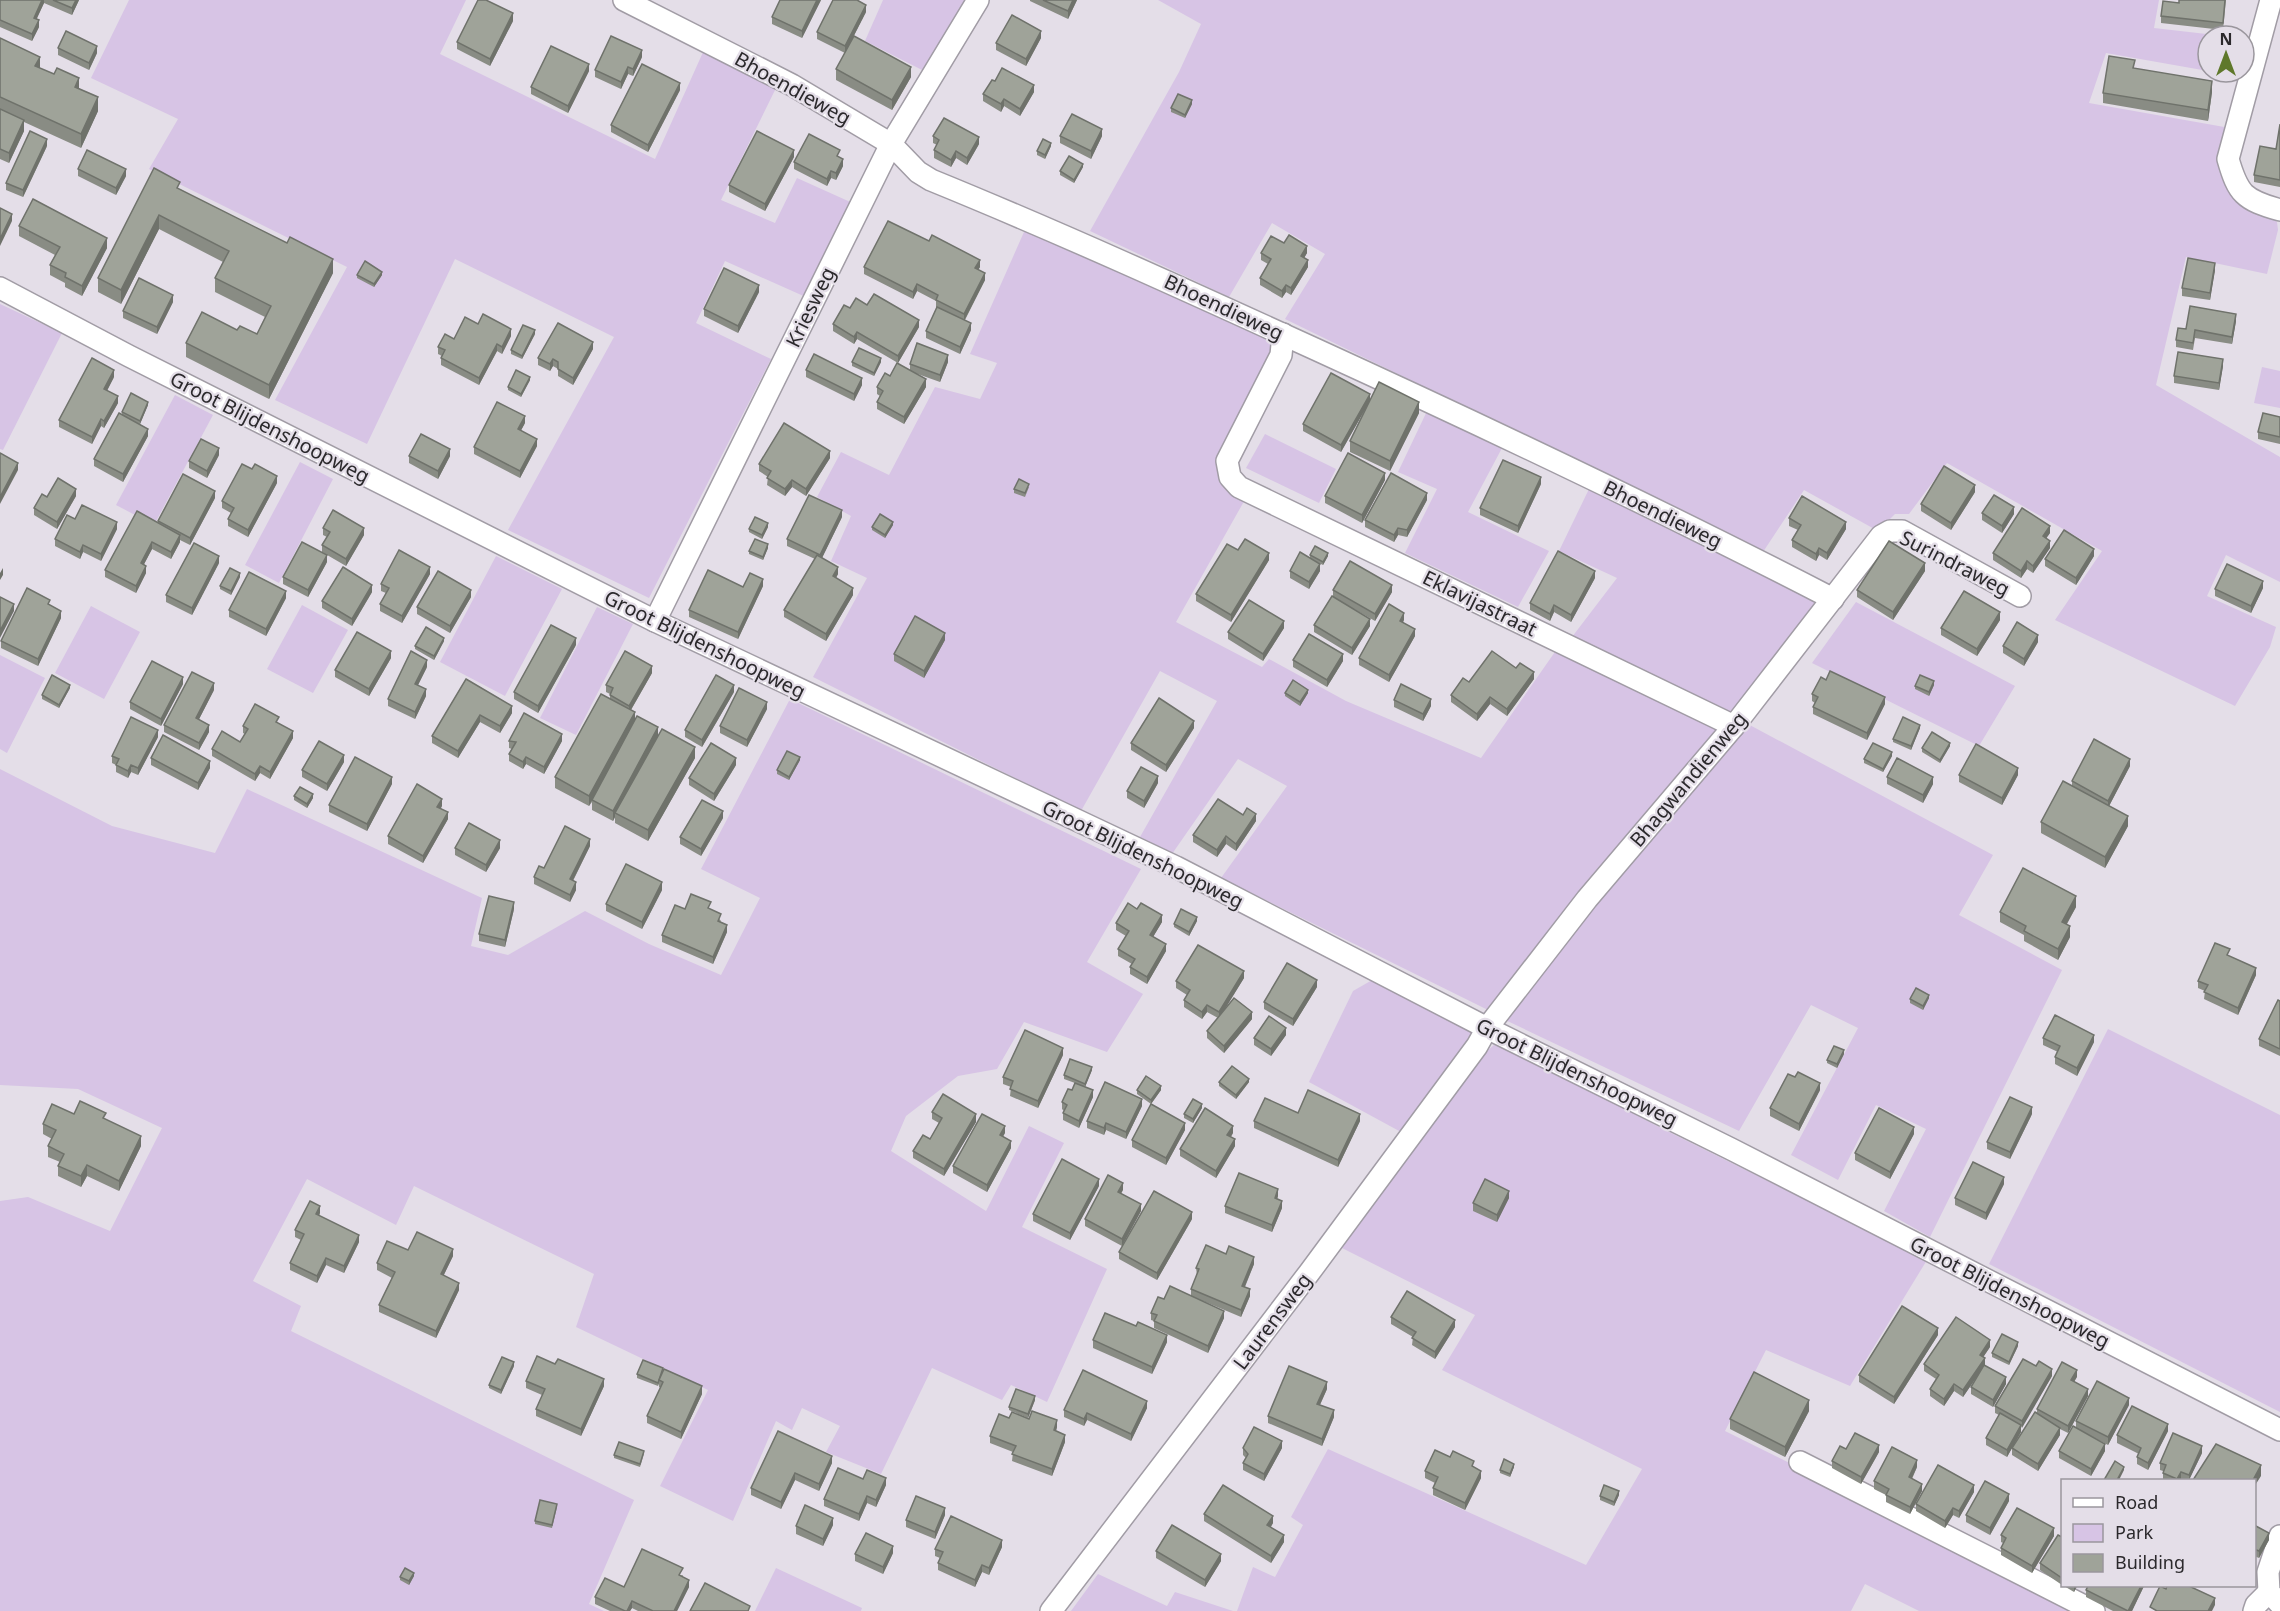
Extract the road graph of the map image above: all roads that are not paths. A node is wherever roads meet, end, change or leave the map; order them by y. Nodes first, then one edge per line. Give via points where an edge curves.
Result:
1 (624, 0) edge
2 (978, 0) edge
3 (2271, 0) edge
4 (891, 144) junction
5 (2280, 210) edge
6 (0, 288) edge
7 (1282, 334) junction
8 (1890, 531) joint
9 (2020, 596) dead end
10 (1833, 599) junction
11 (655, 621) junction
12 (1734, 726) junction
13 (1487, 1028) junction
14 (2280, 1430) edge
15 (1800, 1462) dead end
16 (2280, 1536) edge
17 (2274, 1598) edge
18 (1051, 1611) edge
19 (2094, 1611) edge
20 (2254, 1611) edge

1 - 4 street, Bhoendieweg via 792,85
2 - 4 street, Kriesweg
3 - 5 street via 2228,159 2235,183 2248,198
4 - 7 street, Bhoendieweg via 931,180 1052,229
4 - 11 street, Kriesweg
6 - 11 street, Groot Blijdenshoopweg
7 - 10 street, Bhoendieweg via 1689,525
7 - 12 street, Eklavijastraat via 1281,355 1227,461 1230,477 1239,487
8 - 9 street, Surindraweg via 1902,531
8 - 10 street, Bhagwandienweg via 1881,536
10 - 12 street, Bhagwandienweg
11 - 13 street, Groot Blijdenshoopweg via 1176,867
12 - 13 street, Bhagwandienweg via 1587,899
13 - 14 street, Groot Blijdenshoopweg
13 - 18 street, Laurensweg via 1309,1273
15 - 19 street
16 - 17 street via 2268,1572
17 - 20 street via 2256,1605

